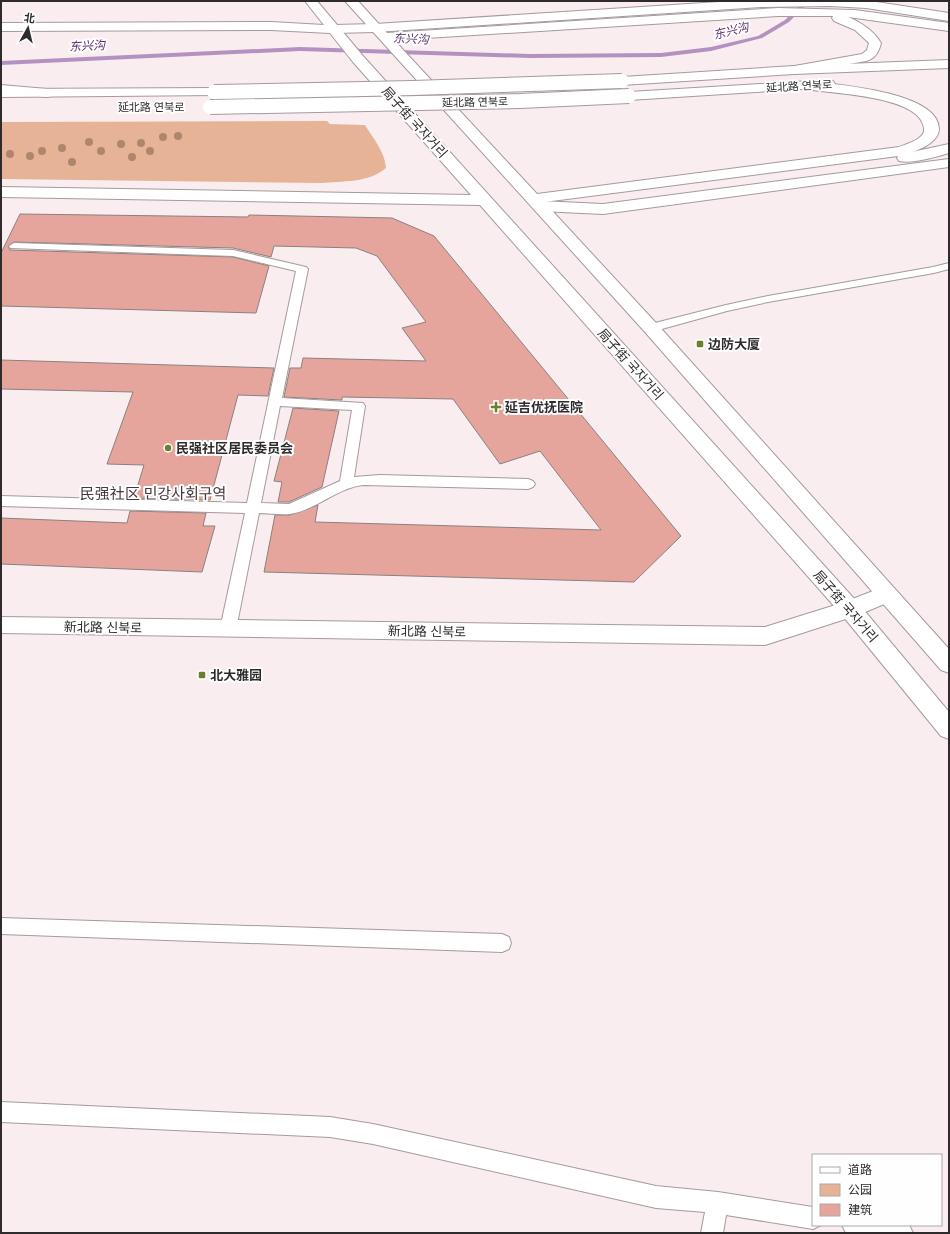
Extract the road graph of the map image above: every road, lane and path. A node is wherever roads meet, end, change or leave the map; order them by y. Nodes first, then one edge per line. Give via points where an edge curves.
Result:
1 (311, 1) edge
2 (352, 1) edge
3 (761, 2) edge
4 (830, 2) edge
5 (819, 12) junction
6 (949, 17) edge
7 (1, 27) edge
8 (949, 27) edge
9 (1, 32) edge
10 (337, 34) junction
11 (382, 35) junction
12 (949, 64) edge
13 (794, 70) junction
14 (877, 82) dead end
15 (805, 86) junction
16 (1, 89) edge
17 (1, 93) edge
18 (47, 93) junction
19 (194, 107) dead end
20 (949, 148) edge
21 (949, 163) edge
22 (1, 185) edge
23 (1, 192) edge
24 (482, 197) junction
25 (537, 202) junction
26 (14, 246) dead end
27 (949, 266) edge
28 (651, 328) junction
29 (274, 402) junction
30 (346, 484) junction
31 (528, 484) dead end
32 (1, 501) edge
33 (253, 509) junction
34 (886, 594) junction
35 (850, 609) junction
36 (1, 625) edge
37 (228, 629) junction
38 (949, 664) edge
39 (949, 729) edge
40 (1, 926) edge
41 (502, 943) dead end
42 (1, 1112) edge
43 (718, 1203) junction
44 (812, 1218) edge
45 (859, 1226) edge
46 (712, 1233) edge
47 (902, 1233) edge

1 - 10 main road, 局子街 국자거리
2 - 11 main road
3 - 4 main road
3 - 11 main road
4 - 6 main road via 866,4
5 - 8 main road via 855,14
5 - 11 main road via 778,12
5 - 13 main road via 860,28 872,38 875,44 873,50 866,57
7 - 10 main road via 271,26
9 - 10 main road via 20,30
10 - 11 main road
10 - 24 main road, 局子街 국자거리
11 - 25 main road
12 - 13 main road, 延北路 연북로
13 - 18 main road, 延北路 연북로, bridge via 622,81 413,88
14 - 15 main road, 延北路 연북로
15 - 19 main road, 延北路 연북로, bridge via 520,101
15 - 25 main road via 870,93 900,100 925,113 932,129 927,138 918,145 901,151
16 - 18 main road
17 - 18 main road, 延北路 연북로
20 - 25 main road via 914,156
21 - 25 main road via 603,209
22 - 24 main road
23 - 24 main road
24 - 35 main road, 局子街 국자거리
25 - 28 main road
26 - 29 lane via 227,252 302,269
27 - 28 lane via 768,299
28 - 34 main road
29 - 30 lane via 359,406
29 - 33 lane
30 - 31 lane via 380,480
30 - 33 lane via 290,510
32 - 33 lane
33 - 37 lane
34 - 35 main road, 新北路 신북로
34 - 38 main road
35 - 37 main road, 新北路 신북로 via 765,636
35 - 39 main road, 局子街 국자거리
36 - 37 main road, 新北路 신북로
40 - 41 lane
42 - 43 lane via 330,1127 373,1134 656,1197
43 - 44 lane
43 - 46 lane
45 - 47 lane

